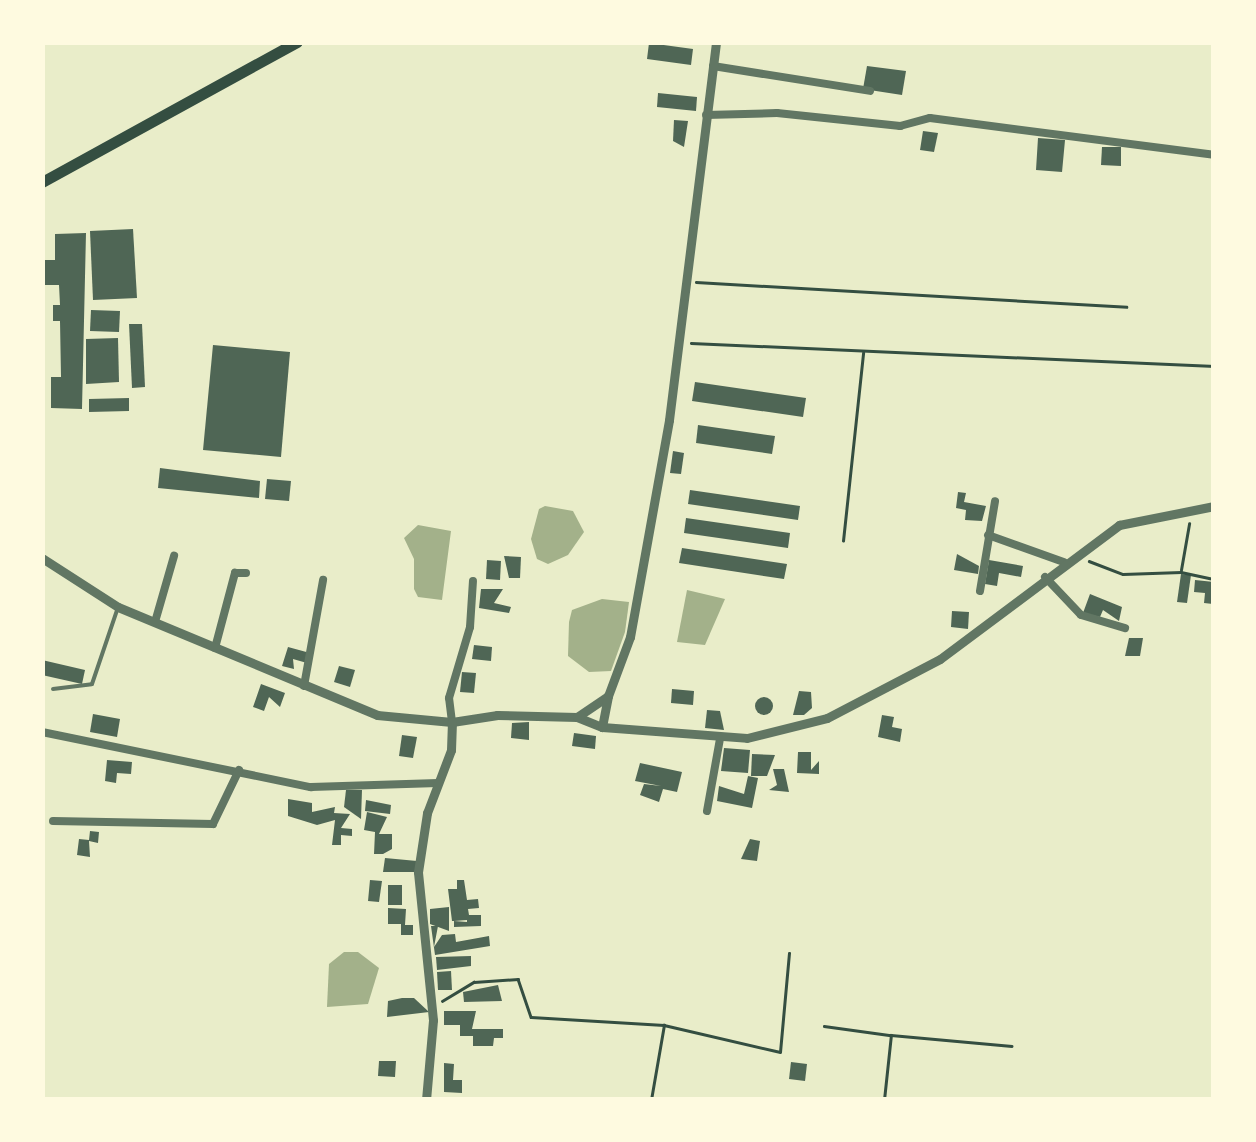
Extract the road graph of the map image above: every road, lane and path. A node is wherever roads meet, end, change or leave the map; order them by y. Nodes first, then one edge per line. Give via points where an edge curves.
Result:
1 (298, 42) edge
2 (716, 42) edge
3 (713, 66) junction
4 (870, 92) dead end
5 (706, 116) junction
6 (1214, 156) edge
7 (42, 182) edge
8 (684, 281) junction
9 (1126, 307) dead end
10 (678, 338) junction
11 (863, 351) junction
12 (1214, 366) edge
13 (995, 501) dead end
14 (1214, 506) edge
15 (1192, 508) junction
16 (988, 535) junction
17 (843, 541) dead end
18 (174, 556) dead end
19 (42, 558) edge
20 (1068, 558) junction
21 (1181, 572) junction
22 (246, 573) dead end
23 (1045, 576) junction
24 (1214, 579) edge
25 (323, 580) dead end
26 (473, 581) dead end
27 (980, 592) dead end
28 (118, 606) junction
29 (155, 622) junction
30 (1125, 628) dead end
31 (215, 648) junction
32 (304, 686) junction
33 (53, 690) dead end
34 (608, 696) junction
35 (577, 717) junction
36 (452, 722) junction
37 (602, 728) junction
38 (42, 732) edge
39 (720, 739) junction
40 (239, 770) junction
41 (438, 783) junction
42 (707, 810) dead end
43 (53, 822) dead end
44 (790, 953) dead end
45 (432, 1007) junction
46 (664, 1024) junction
47 (824, 1026) dead end
48 (891, 1035) junction
49 (1012, 1046) dead end
50 (426, 1100) edge
51 (650, 1100) edge
52 (800, 1100) edge
53 (829, 1100) edge
54 (884, 1100) edge

1 - 7 main road
2 - 3 street
3 - 4 street
3 - 5 street
5 - 6 street via 777,113 900,126 930,118
5 - 8 street
8 - 9 path
8 - 10 street
10 - 11 path
10 - 34 street via 630,638
11 - 12 path
11 - 17 path
13 - 16 street
14 - 15 street
15 - 20 street via 1127,522
15 - 21 path
16 - 20 street
16 - 27 street
18 - 29 street
19 - 28 street
20 - 21 path via 1122,574
20 - 23 street
21 - 24 path
22 - 31 street via 234,573
23 - 30 street via 1082,615
23 - 39 street via 963,645 827,718 786,734
25 - 32 street
26 - 36 street via 470,627 449,698
28 - 29 street
28 - 33 lane via 92,684
29 - 31 street
31 - 32 street
32 - 36 street via 378,715
34 - 35 street
34 - 37 street
35 - 36 street via 497,714
35 - 37 street
36 - 41 street via 451,750
37 - 39 street
38 - 40 street
39 - 42 street
40 - 41 street via 311,787
40 - 43 street via 213,824
41 - 45 street via 418,872
44 - 46 path via 780,1052
45 - 46 path via 474,982 518,979 531,1017
45 - 50 street
46 - 51 path
47 - 48 path
48 - 49 path
48 - 54 path
52 - 53 path

